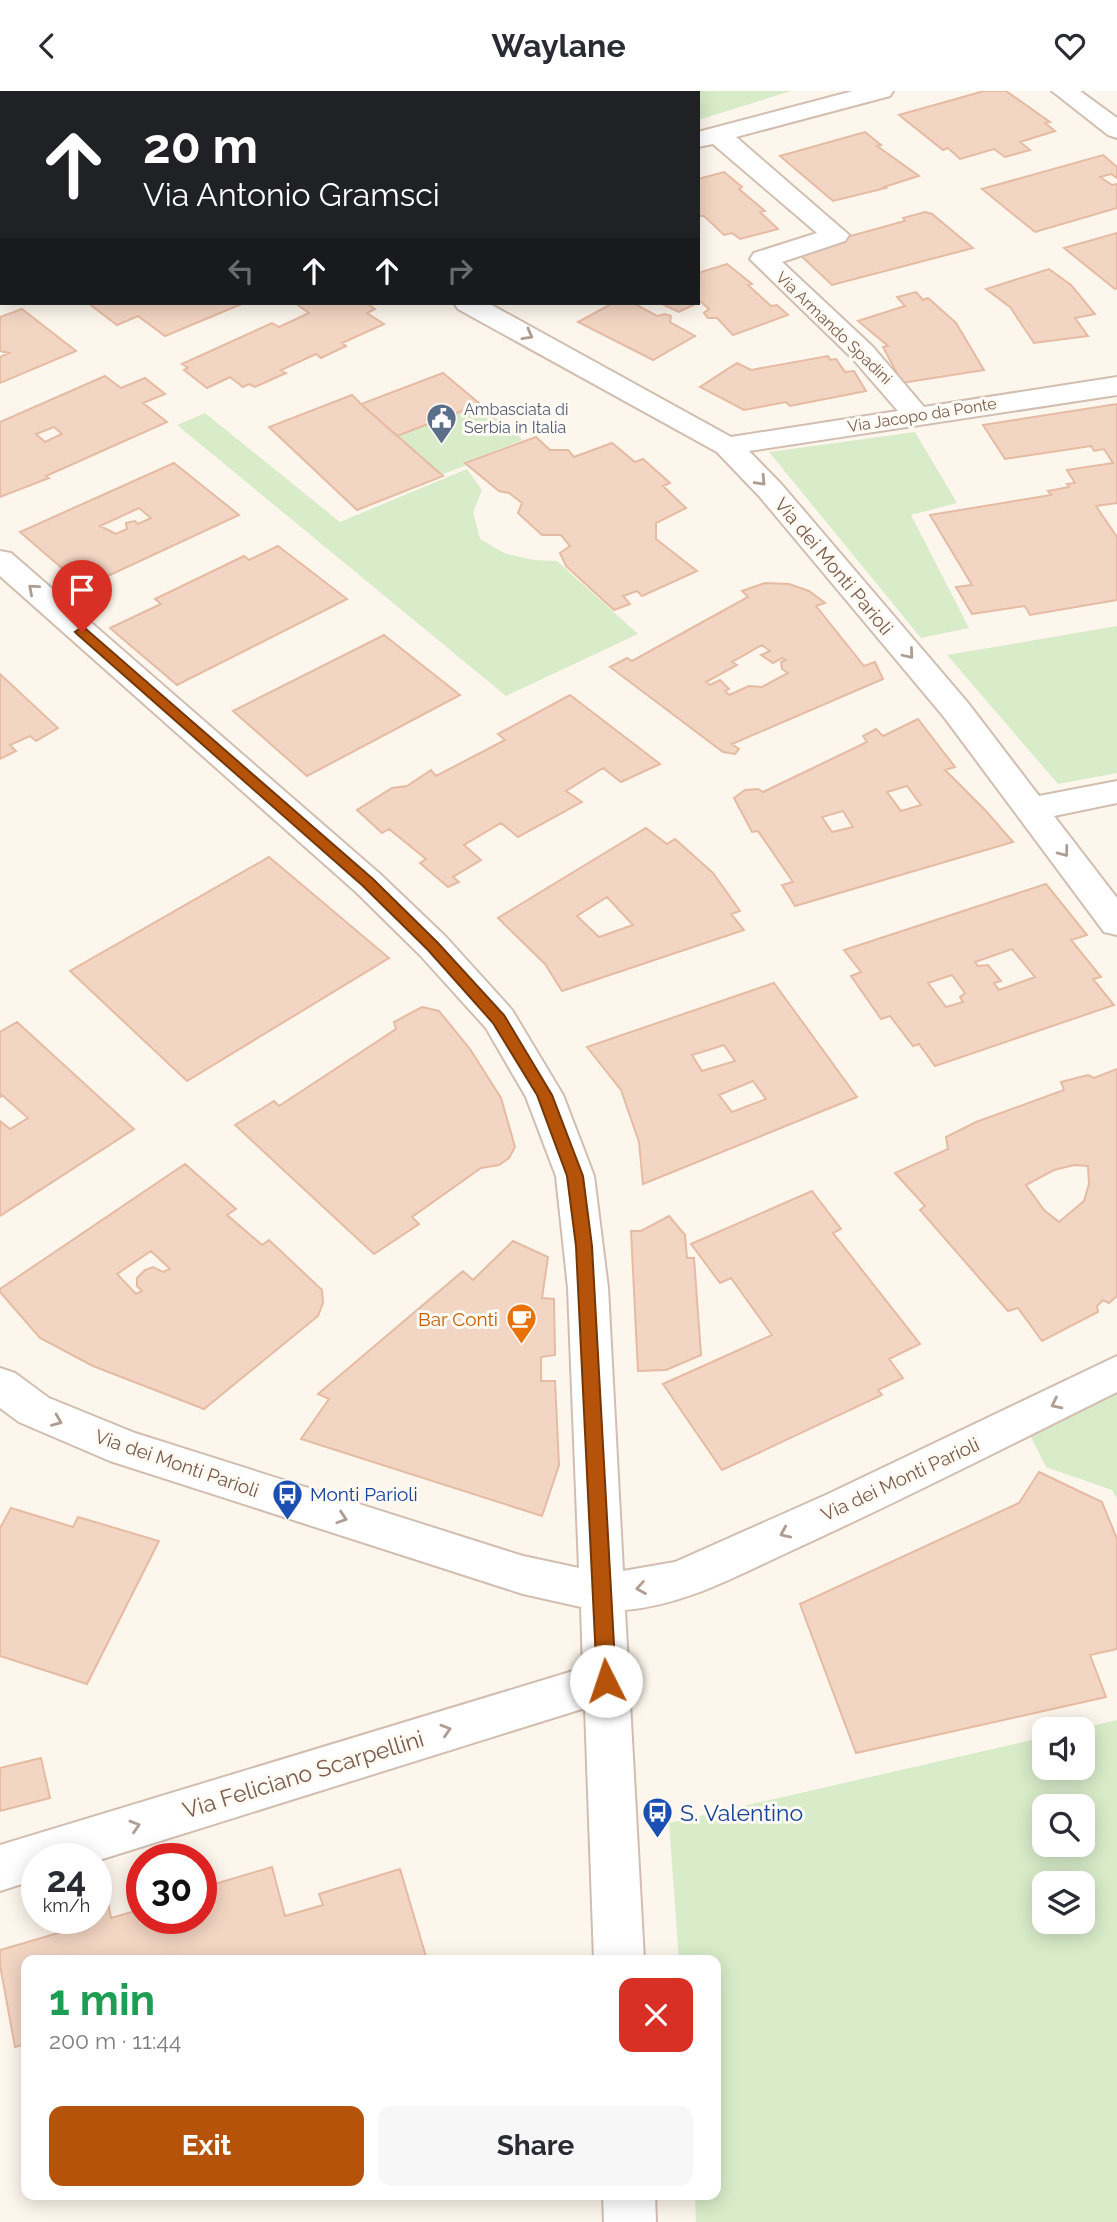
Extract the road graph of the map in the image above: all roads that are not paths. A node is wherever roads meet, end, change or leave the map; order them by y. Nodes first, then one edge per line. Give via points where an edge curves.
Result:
1 (881, 91) edge
2 (1064, 91) edge
3 (1117, 130) edge
4 (708, 137) edge
5 (472, 305) edge
6 (1117, 386) edge
7 (916, 416) junction
8 (727, 446) junction
9 (0, 560) edge
10 (1117, 792) edge
11 (1031, 809) junction
12 (1117, 923) edge
13 (1117, 1373) edge
14 (0, 1385) edge
15 (600, 1592) junction
16 (606, 1681) junction
17 (0, 1868) edge
18 (619, 1955) edge
19 (629, 2200) edge
20 (630, 2222) edge

1 - 4 street
2 - 3 street
4 - 7 street, Via Armando Spadini via 836,235 763,259 840,329
5 -> 8 street, Via dei Monti Parioli
6 - 7 street, Via Jacopo da Ponte
7 - 8 street, Via Jacopo da Ponte
8 -> 11 street, Via dei Monti Parioli via 771,491 948,700
15 -> 9 street via 588,1287 575,1176 524,1057 499,1019 368,883
10 - 11 street
11 -> 12 street, Via dei Monti Parioli
13 -> 15 street, Via dei Monti Parioli via 843,1507 681,1580
14 -> 15 street, Via dei Monti Parioli via 34,1411 125,1447 523,1575
15 - 16 street
17 -> 16 street, Via Feliciano Scarpellini
16 - 18 street
19 - 20 street

